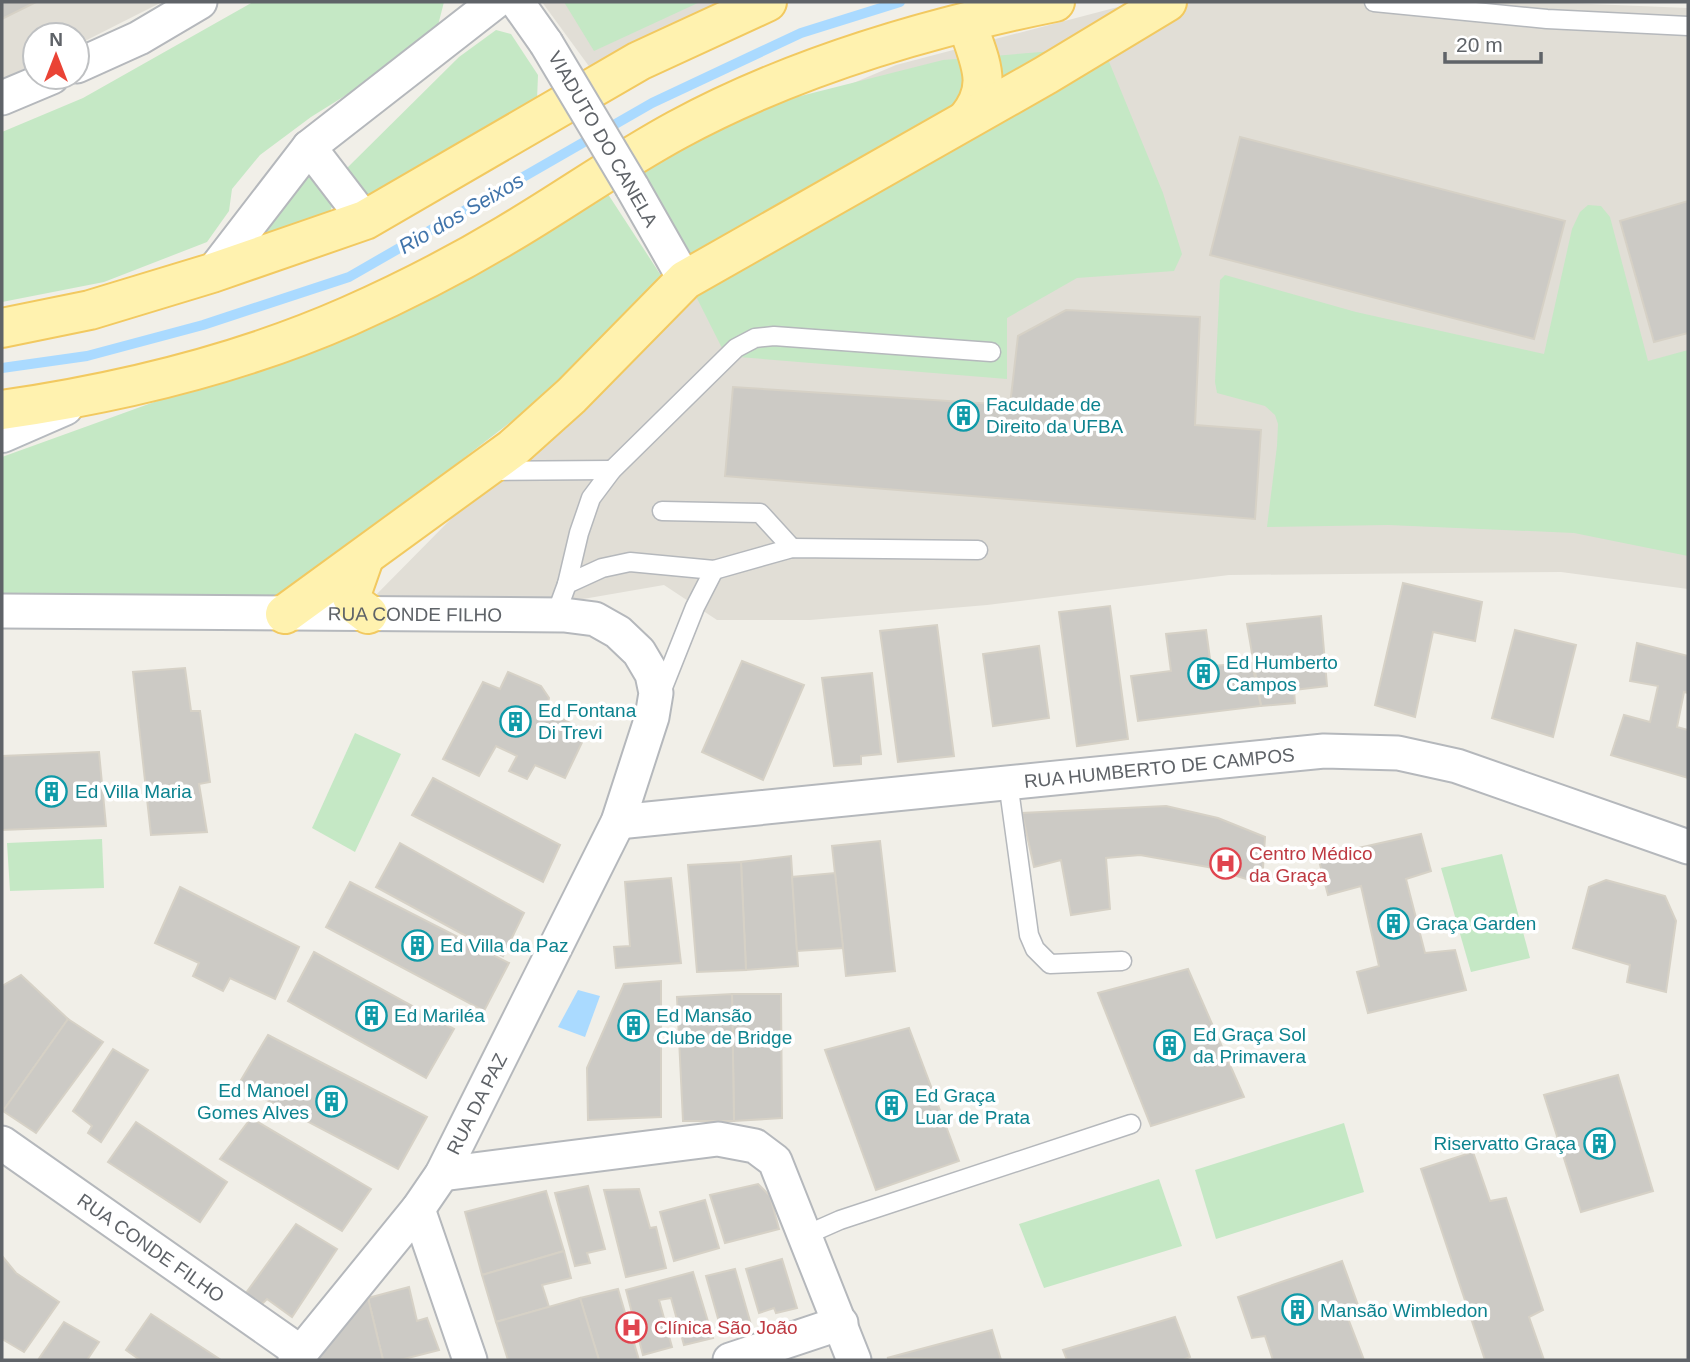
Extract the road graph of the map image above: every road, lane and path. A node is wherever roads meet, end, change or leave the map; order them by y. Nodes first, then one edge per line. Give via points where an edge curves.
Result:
1 (200, 2) edge
2 (495, 2) edge
3 (517, 2) edge
4 (767, 2) edge
5 (1055, 2) edge
6 (1167, 2) edge
7 (1374, 2) edge
8 (968, 23) junction
9 (1688, 26) edge
10 (91, 60) edge
11 (21, 90) edge
12 (2, 98) edge
13 (968, 119) junction
14 (309, 147) junction
15 (365, 220) junction
16 (212, 273) junction
17 (685, 280) junction
18 (2, 328) edge
19 (991, 352) dead end
20 (88, 397) junction
21 (2, 410) edge
22 (2, 433) edge
23 (612, 470) junction
24 (481, 471) junction
25 (662, 511) dead end
26 (792, 548) junction
27 (978, 550) dead end
28 (364, 558) junction
29 (714, 570) junction
30 (565, 599) junction
31 (2, 611) edge
32 (285, 614) junction
33 (368, 614) junction
34 (652, 717) junction
35 (1008, 782) junction
36 (618, 822) junction
37 (1688, 847) edge
38 (1122, 961) dead end
39 (1131, 1124) dead end
40 (2, 1143) edge
41 (442, 1174) junction
42 (418, 1209) junction
43 (806, 1235) junction
44 (841, 1323) junction
45 (297, 1356) edge
46 (470, 1360) edge
47 (730, 1360) edge
48 (854, 1360) edge

1 - 10 street
2 - 14 street
3 - 17 street, VIADUTO DO CANELA, bridge via 546,43
4 - 15 main road via 639,61
5 - 8 main road
6 - 13 main road
7 - 9 lane via 1547,19
8 - 13 main road via 984,74 979,104
8 - 20 main road via 842,60 678,129 506,235 347,317 261,350
11 - 12 street
13 - 17 main road
14 - 15 street
14 - 16 street
15 - 16 main road
16 - 18 main road via 90,310
17 - 24 main road via 571,397
19 - 23 lane via 755,338 737,348
20 - 21 main road
20 - 22 main road
23 - 24 lane
23 - 30 lane via 592,498 579,533
24 - 28 main road
25 - 26 lane via 760,513
26 - 27 lane
26 - 29 lane
28 - 32 main road
28 - 33 main road via 351,594
29 - 30 lane via 630,562 602,568
29 - 34 lane
30 - 33 street, RUA CONDE FILHO
30 - 34 street, RUA CONDE FILHO via 618,632 639,652 652,674 656,693
31 - 32 street, RUA CONDE FILHO
32 - 33 street, RUA CONDE FILHO
34 - 36 street, RUA CONDE FILHO
35 - 36 street, RUA HUMBERTO DE CAMPOS
35 - 37 street, RUA HUMBERTO DE CAMPOS via 1324,751 1398,753 1457,766
35 - 38 lane via 1027,922 1035,949 1050,964
36 - 41 street, RUA DA PAZ
39 - 43 lane
40 - 45 street, RUA CONDE FILHO
41 - 42 street, RUA DA PAZ
41 - 43 street via 718,1139 755,1146 775,1161
42 - 45 street, RUA DA PAZ
42 - 46 street
43 - 44 street
44 - 47 street
44 - 48 street

